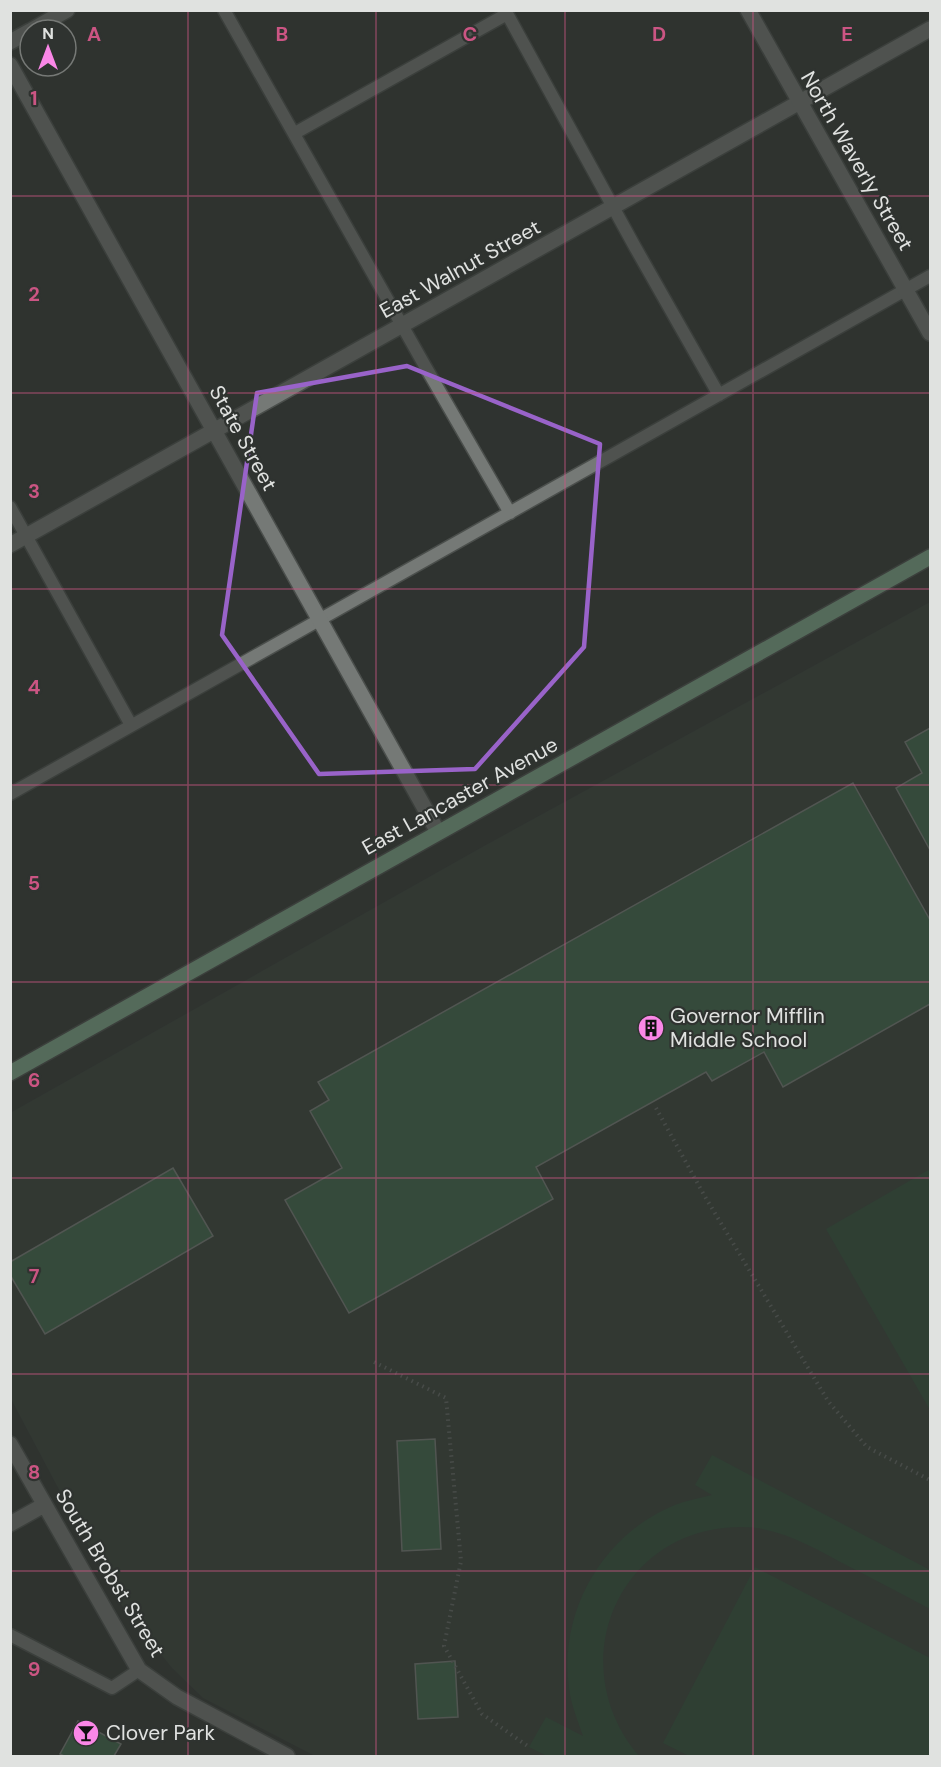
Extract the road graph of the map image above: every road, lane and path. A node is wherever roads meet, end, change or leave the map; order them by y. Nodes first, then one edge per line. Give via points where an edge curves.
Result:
1 (68, 10) edge
2 (224, 10) edge
3 (748, 10) edge
4 (506, 12) edge
5 (53, 18) edge
6 (930, 29) edge
7 (10, 64) edge
8 (800, 103) junction
9 (295, 134) junction
10 (614, 206) junction
11 (930, 276) edge
12 (906, 290) junction
13 (403, 325) junction
14 (930, 333) edge
15 (719, 395) junction
16 (215, 431) junction
17 (10, 507) edge
18 (510, 513) junction
19 (27, 536) junction
20 (10, 545) edge
21 (930, 557) edge
22 (320, 619) junction
23 (131, 725) junction
24 (10, 794) edge
25 (438, 832) junction
26 (10, 1073) edge
27 (656, 1108) dead end
28 (374, 1362) dead end
29 (10, 1444) edge
30 (930, 1480) edge
31 (44, 1505) junction
32 (10, 1524) edge
33 (10, 1635) edge
34 (138, 1670) junction
35 (529, 1747) dead end
36 (287, 1756) edge

1 - 5 street
2 - 9 lane
3 - 8 street, North Waverly Street
4 - 9 lane
4 - 10 lane
6 - 8 street, East Walnut Street
7 - 16 street, State Street
8 - 10 street, East Walnut Street
8 - 12 street, North Waverly Street
9 - 13 lane
10 - 13 street, East Walnut Street
10 - 15 lane
11 - 12 lane
12 - 14 street, North Waverly Street
12 - 15 lane
13 - 16 street, East Walnut Street
13 - 18 lane
15 - 18 lane
16 - 19 street, East Walnut Street
16 - 22 street, State Street
17 - 19 lane
18 - 22 lane
19 - 20 street, East Walnut Street
19 - 23 lane
21 - 25 main road, East Lancaster Avenue
22 - 23 lane
22 - 25 street, State Street
23 - 24 lane
25 - 26 main road, East Lancaster Avenue
27 - 30 path via 828,1401 867,1447
28 - 35 path via 446,1398 461,1561 444,1646 482,1714
29 - 31 street, South Brobst Street
31 - 32 street
31 - 34 street, South Brobst Street
33 - 34 lane via 112,1688
34 - 36 street, South Brobst Street via 177,1697

